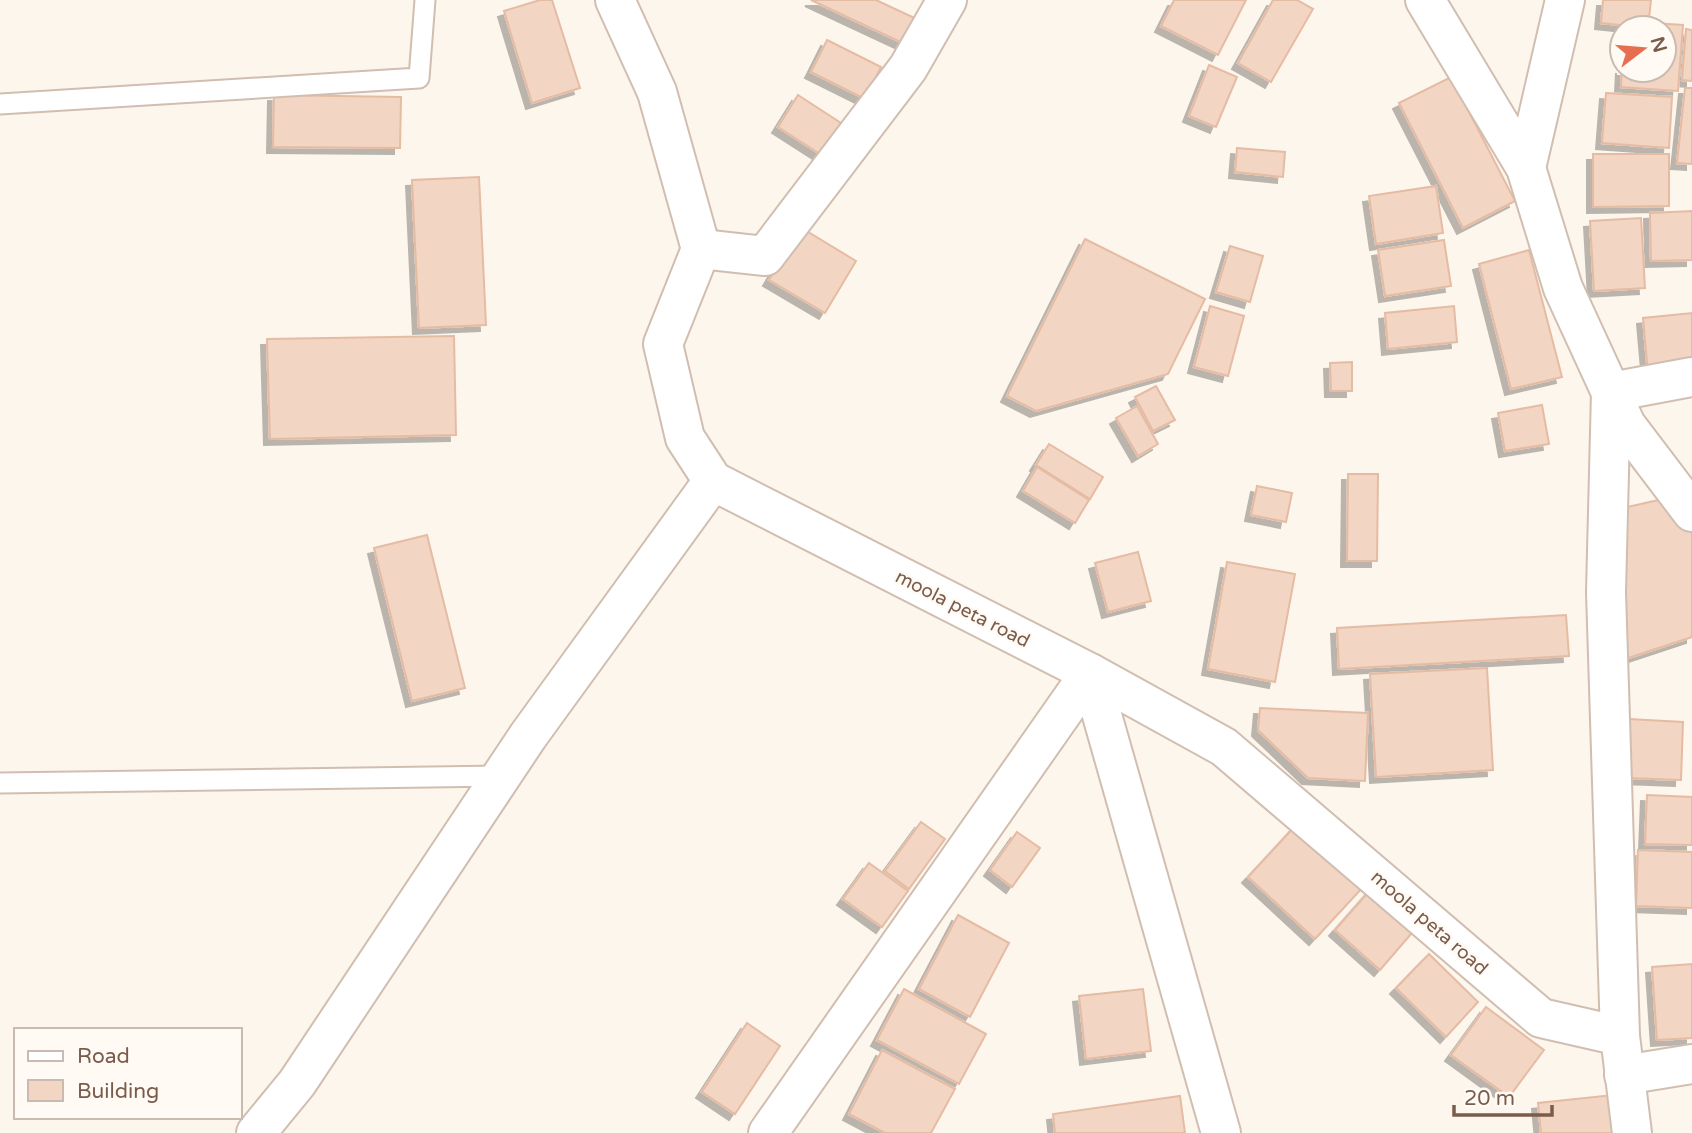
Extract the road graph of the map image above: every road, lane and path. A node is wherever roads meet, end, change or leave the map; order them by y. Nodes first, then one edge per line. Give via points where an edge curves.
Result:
1 (425, 0) edge
2 (615, 0) edge
3 (947, 0) edge
4 (1425, 0) edge
5 (1565, 0) edge
6 (0, 104) edge
7 (1526, 168) junction
8 (701, 249) junction
9 (1692, 377) edge
10 (1611, 392) junction
11 (713, 481) junction
12 (1692, 512) edge
13 (1090, 673) junction
14 (501, 776) junction
15 (0, 783) edge
16 (1620, 1036) junction
17 (1692, 1064) edge
18 (1624, 1075) junction
19 (257, 1133) edge
20 (768, 1133) edge
21 (1221, 1133) edge
22 (1632, 1133) edge

1 - 6 lane via 419,78
2 - 8 street via 657,92
3 - 8 street via 908,68 765,256
4 - 7 street
5 - 7 street
7 - 10 street via 1563,288
8 - 11 street, moola peta road via 663,344 685,438
9 - 10 street
10 - 12 street via 1626,425
10 - 16 street via 1606,592
11 - 13 street, moola peta road
11 - 14 street
13 - 16 street, moola peta road via 1224,747 1541,1018
13 - 20 street
13 - 21 street
14 - 15 lane
14 - 19 street via 297,1083
16 - 18 street
17 - 18 street
18 - 22 street

